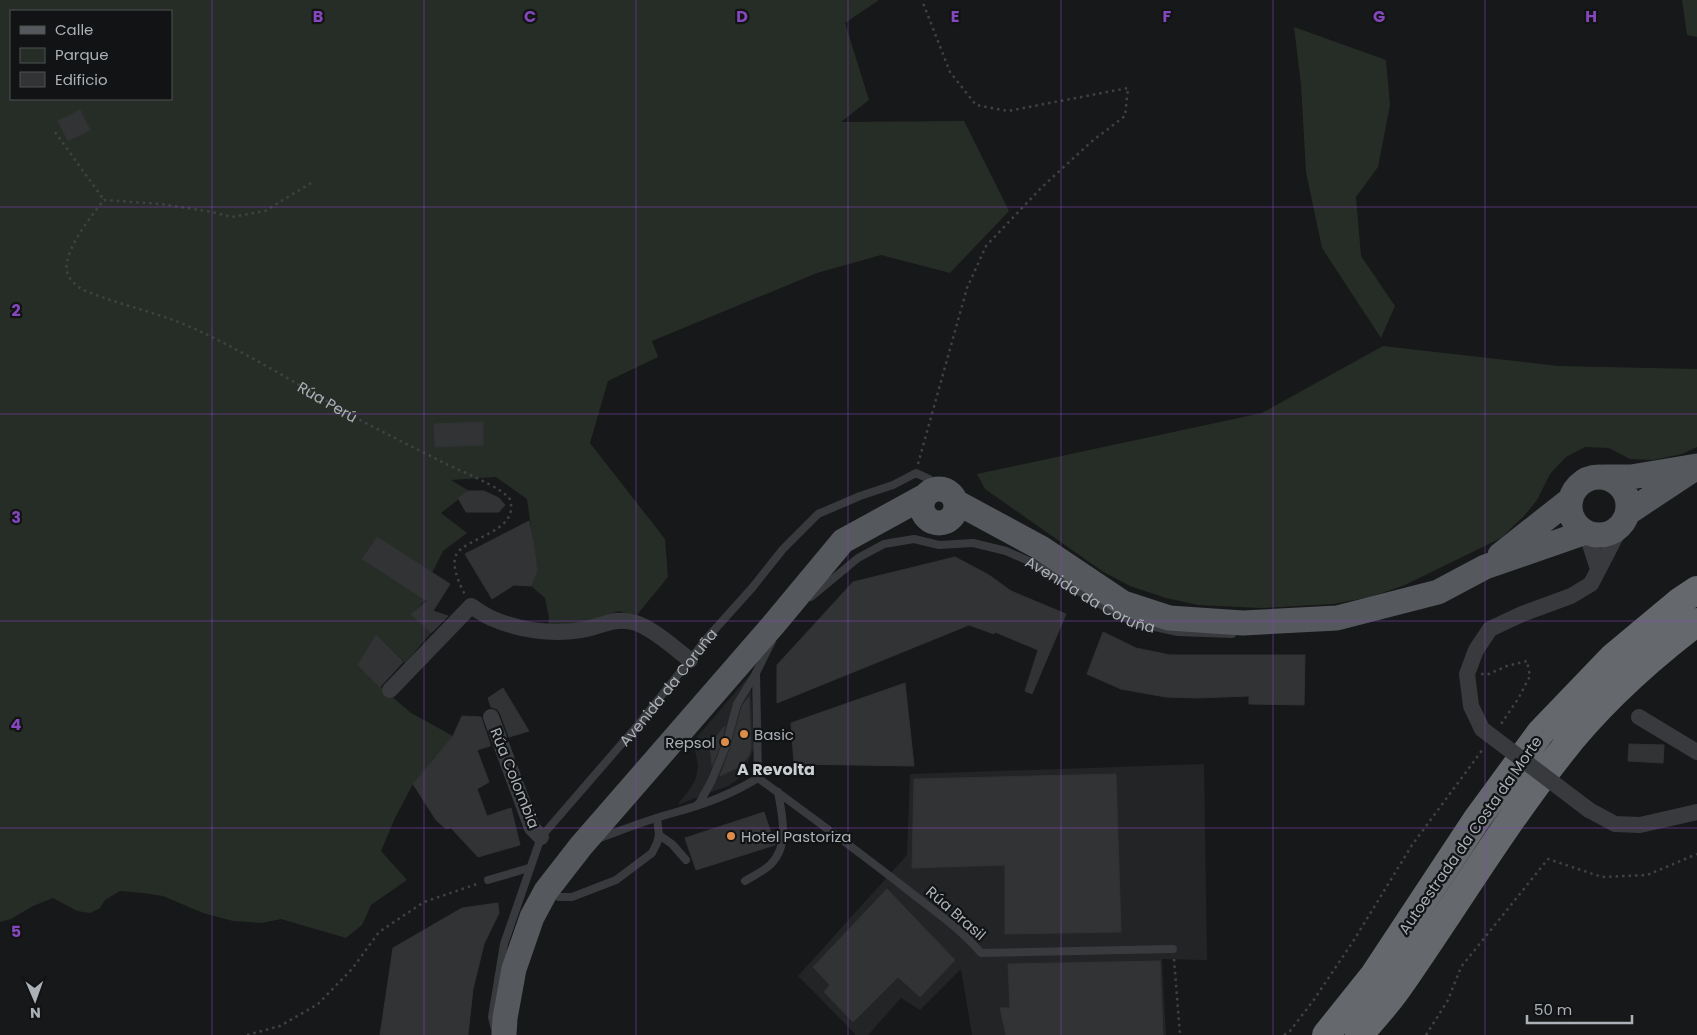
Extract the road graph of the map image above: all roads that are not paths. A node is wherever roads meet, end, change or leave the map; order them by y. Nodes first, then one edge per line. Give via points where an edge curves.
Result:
1 (1697, 467) edge
2 (1595, 477) junction
3 (1571, 499) junction
4 (940, 504) junction
5 (1624, 520) junction
6 (1586, 532) junction
7 (837, 548) junction
8 (1485, 567) junction
9 (1598, 569) junction
10 (1697, 590) edge
11 (1438, 592) junction
12 (808, 600) dead end
13 (1408, 608) dead end
14 (794, 613) dead end
15 (1697, 622) edge
16 (779, 631) junction
17 (1243, 634) dead end
18 (690, 660) junction
19 (756, 673) junction
20 (390, 690) dead end
21 (491, 717) dead end
22 (1639, 717) dead end
23 (1697, 752) edge
24 (758, 778) junction
25 (778, 792) junction
26 (694, 807) junction
27 (1697, 812) edge
28 (657, 818) junction
29 (659, 835) junction
30 (541, 837) junction
31 (581, 846) junction
32 (686, 860) dead end
33 (530, 868) junction
34 (488, 880) road end
35 (745, 881) dead end
36 (559, 897) dead end
37 (1174, 949) road end
38 (497, 1035) edge
39 (504, 1035) edge
40 (1326, 1035) edge
41 (1360, 1035) edge

1 - 2 main road via 1631,477
1 - 5 main road
2 - 3 main road via 1579,484
2 - 5 main road via 1614,480 1621,486 1629,503
3 - 6 main road via 1574,522
3 - 8 main road, Avenida da Coruña
4 - 7 main road
4 - 11 main road, Avenida da Coruña via 1041,548 1123,603 1169,618 1243,622 1337,618
4 - 18 lane, Avenida da Coruña via 936,486 916,473 818,514 783,549
5 - 6 main road via 1612,533 1594,535
5 - 9 street
6 - 8 main road, Avenida da Coruña
6 - 9 street
7 - 16 lane
7 - 31 main road
8 - 11 main road, Avenida da Coruña
9 - 27 street, bridge via 1591,584 1571,596 1490,629 1476,650 1468,674 1471,706 1488,734 1589,810 1614,824 1640,825
10 - 40 highway, Autoestrada da Costa da Morte via 1613,657 1540,733 1477,819 1374,975
11 - 13 lane, Avenida da Coruña
12 - 17 lane, Avenida da Coruña via 858,558 884,544 914,539 939,545 973,543 1006,551 1033,563 1136,623 1178,632
14 - 16 lane
15 - 41 highway, Autoestrada da Costa da Morte via 1612,694 1559,754 1498,838 1397,990
16 - 19 lane
18 - 20 street via 636,623 614,620 582,630 550,632 490,618 471,606
18 - 30 lane, Avenida da Coruña
19 - 24 lane
19 - 26 lane via 737,704 712,780
21 - 30 street, Rúa Colombia via 532,828
22 - 23 street
24 - 25 lane, Rúa Brasil
24 - 26 lane via 738,790
25 - 35 lane via 782,845 772,864
25 - 37 lane, Rúa Brasil via 918,898 971,941 981,954
26 - 28 lane
28 - 29 lane
28 - 31 lane
29 - 32 lane
29 - 36 lane via 652,853 616,880 572,897
30 - 33 lane, Avenida da Coruña
31 - 39 main road via 546,891 532,917 514,969
33 - 34 lane
33 - 38 lane, Avenida da Coruña via 504,944 492,1018

